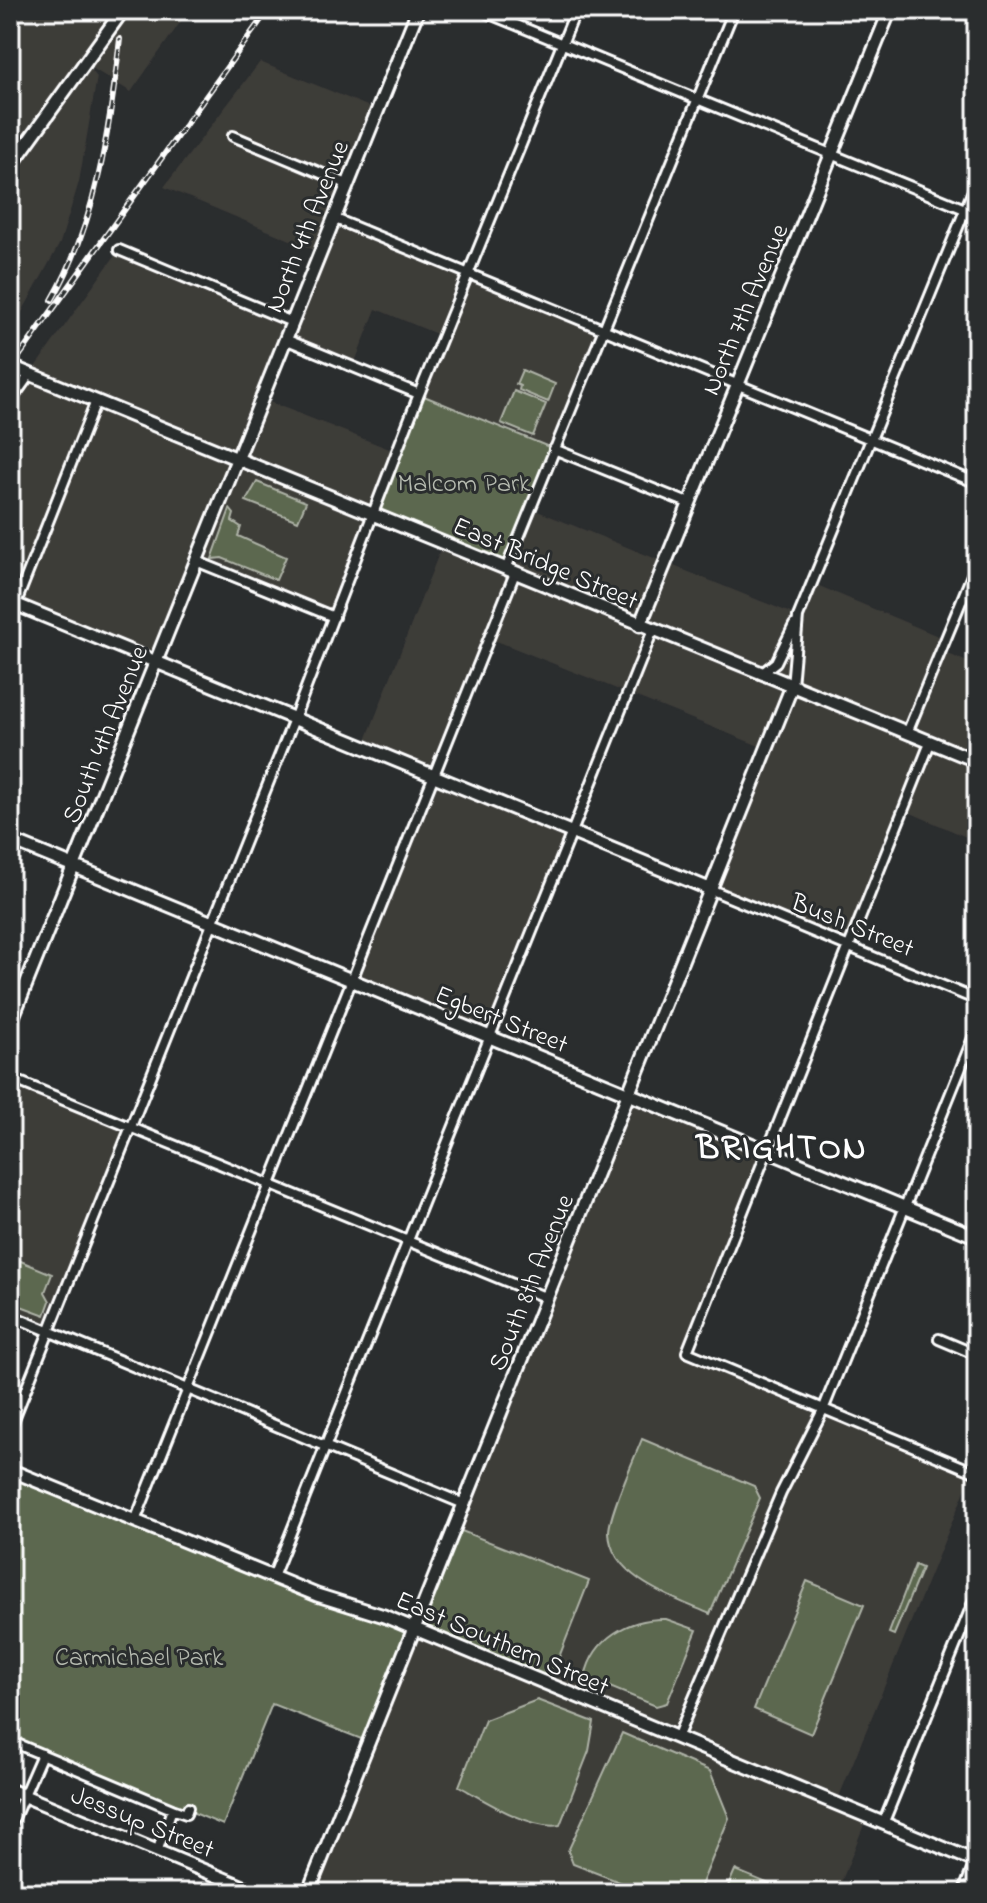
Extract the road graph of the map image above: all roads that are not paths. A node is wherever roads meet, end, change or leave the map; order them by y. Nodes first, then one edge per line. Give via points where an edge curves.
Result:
1 (123, 10) edge
2 (418, 10) edge
3 (480, 10) edge
4 (576, 10) edge
5 (734, 10) edge
6 (890, 10) edge
7 (562, 44) junction
8 (698, 100) junction
9 (233, 136) dead end
10 (832, 154) junction
11 (10, 167) edge
12 (977, 181) edge
13 (347, 184) junction
14 (966, 209) junction
15 (977, 214) edge
16 (333, 218) junction
17 (119, 250) dead end
18 (471, 275) junction
19 (292, 322) junction
20 (603, 329) junction
21 (285, 339) junction
22 (10, 366) edge
23 (30, 374) junction
24 (736, 385) junction
25 (419, 394) junction
26 (96, 401) junction
27 (10, 402) edge
28 (872, 440) junction
29 (554, 449) junction
30 (237, 459) junction
31 (977, 483) edge
32 (688, 503) junction
33 (373, 514) junction
34 (196, 561) junction
35 (977, 563) edge
36 (511, 571) junction
37 (13, 603) edge
38 (334, 617) junction
39 (798, 617) junction
40 (10, 618) edge
41 (640, 625) junction
42 (653, 630) junction
43 (157, 662) junction
44 (761, 674) junction
45 (792, 686) junction
46 (294, 719) junction
47 (907, 733) junction
48 (930, 743) junction
49 (977, 761) edge
50 (433, 776) junction
51 (571, 833) junction
52 (10, 840) edge
53 (75, 868) junction
54 (712, 890) junction
55 (212, 922) junction
56 (851, 947) junction
57 (352, 981) junction
58 (977, 1000) edge
59 (10, 1024) edge
60 (977, 1028) edge
61 (490, 1037) junction
62 (10, 1078) edge
63 (629, 1094) junction
64 (129, 1126) junction
65 (767, 1150) junction
66 (271, 1187) junction
67 (906, 1208) junction
68 (977, 1237) edge
69 (407, 1242) junction
70 (547, 1298) junction
71 (10, 1315) edge
72 (48, 1330) junction
73 (939, 1339) dead end
74 (977, 1355) edge
75 (189, 1389) junction
76 (823, 1410) junction
77 (10, 1429) edge
78 (326, 1445) junction
79 (977, 1461) edge
80 (10, 1470) edge
81 (975, 1472) edge
82 (464, 1504) junction
83 (135, 1521) junction
84 (273, 1577) junction
85 (977, 1593) edge
86 (414, 1629) junction
87 (677, 1738) junction
88 (10, 1741) edge
89 (39, 1751) junction
90 (10, 1790) edge
91 (25, 1796) junction
92 (188, 1808) dead end
93 (172, 1809) junction
94 (883, 1824) junction
95 (10, 1827) edge
96 (157, 1852) junction
97 (976, 1860) edge
98 (258, 1893) edge
99 (308, 1893) edge
100 (963, 1893) edge

1 - 11 street
2 - 13 street, North 4th Avenue
3 - 7 street
4 - 7 street
5 - 8 street
6 - 10 street, North 7th Avenue
7 - 8 street
7 - 18 street
8 - 10 street
8 - 20 street
9 - 13 street
10 - 14 street
10 - 24 street, North 7th Avenue
12 - 14 street
13 - 16 street, North 4th Avenue
14 - 15 street
14 - 28 street
16 - 18 street
16 - 19 street, North 4th Avenue
17 - 19 street
18 - 20 street
18 - 25 street
19 - 21 street, North 4th Avenue
20 - 24 street
20 - 29 street
21 - 25 street
21 - 30 street, North 4th Avenue
22 - 23 street, East Bridge Street
23 - 26 street, East Bridge Street
23 - 27 street
24 - 28 street
24 - 32 street, North 7th Avenue
25 - 33 street
26 - 30 street, East Bridge Street
26 - 37 street
28 - 31 street
28 - 39 street
29 - 32 street
29 - 36 street
30 - 33 street, East Bridge Street
30 - 34 street, South 4th Avenue
32 - 41 street, North 7th Avenue
33 - 36 street, East Bridge Street
33 - 38 street
34 - 38 street
34 - 43 street, South 4th Avenue
35 - 47 street
36 - 41 street, East Bridge Street
36 - 50 street
37 - 40 street
37 - 43 street
38 - 46 street
39 - 44 street via 776,662
39 - 45 street
41 - 42 street, East Bridge Street
42 - 44 street, East Bridge Street
42 - 51 street
43 - 46 street
43 - 53 street, South 4th Avenue
44 - 45 street, East Bridge Street
45 - 47 street, East Bridge Street
45 - 54 street, South 8th Avenue
46 - 50 street
46 - 55 street
47 - 48 street, East Bridge Street
48 - 49 street, East Bridge Street
48 - 56 street
50 - 51 street
50 - 57 street
51 - 54 street
51 - 61 street
52 - 53 street, Egbert Street
53 - 55 street, Egbert Street
53 - 59 street, South 4th Avenue
54 - 56 street, Bush Street
54 - 63 street, South 8th Avenue
55 - 57 street, Egbert Street
55 - 64 street
56 - 58 street, Bush Street
56 - 65 street
57 - 61 street, Egbert Street
57 - 66 street
60 - 67 street
61 - 63 street, Egbert Street
61 - 69 street
62 - 64 street
63 - 65 street, Egbert Street
63 - 70 street, South 8th Avenue
64 - 66 street
64 - 72 street
65 - 67 street, Egbert Street
65 - 76 street via 687,1352
66 - 69 street
66 - 75 street
67 - 68 street, Egbert Street
67 - 76 street
69 - 70 street
69 - 78 street
70 - 82 street, South 8th Avenue
71 - 72 street
72 - 75 street
72 - 77 street
73 - 74 street
75 - 78 street
75 - 83 street
76 - 81 street
76 - 87 street via 781,1493
78 - 82 street
78 - 84 street
79 - 81 street
80 - 83 street, East Southern Street
82 - 86 street, South 8th Avenue
83 - 84 street, East Southern Street
84 - 86 street, East Southern Street
85 - 94 street
86 - 87 street, East Southern Street
86 - 99 street, South 8th Avenue
87 - 94 street, East Southern Street
88 - 89 street
89 - 91 street
89 - 93 street
90 - 91 street, Jessup Street
91 - 95 street
91 - 96 street, Jessup Street
92 - 93 street via 186,1814
93 - 96 street
94 - 97 street, East Southern Street
96 - 98 street, Jessup Street
97 - 100 street

